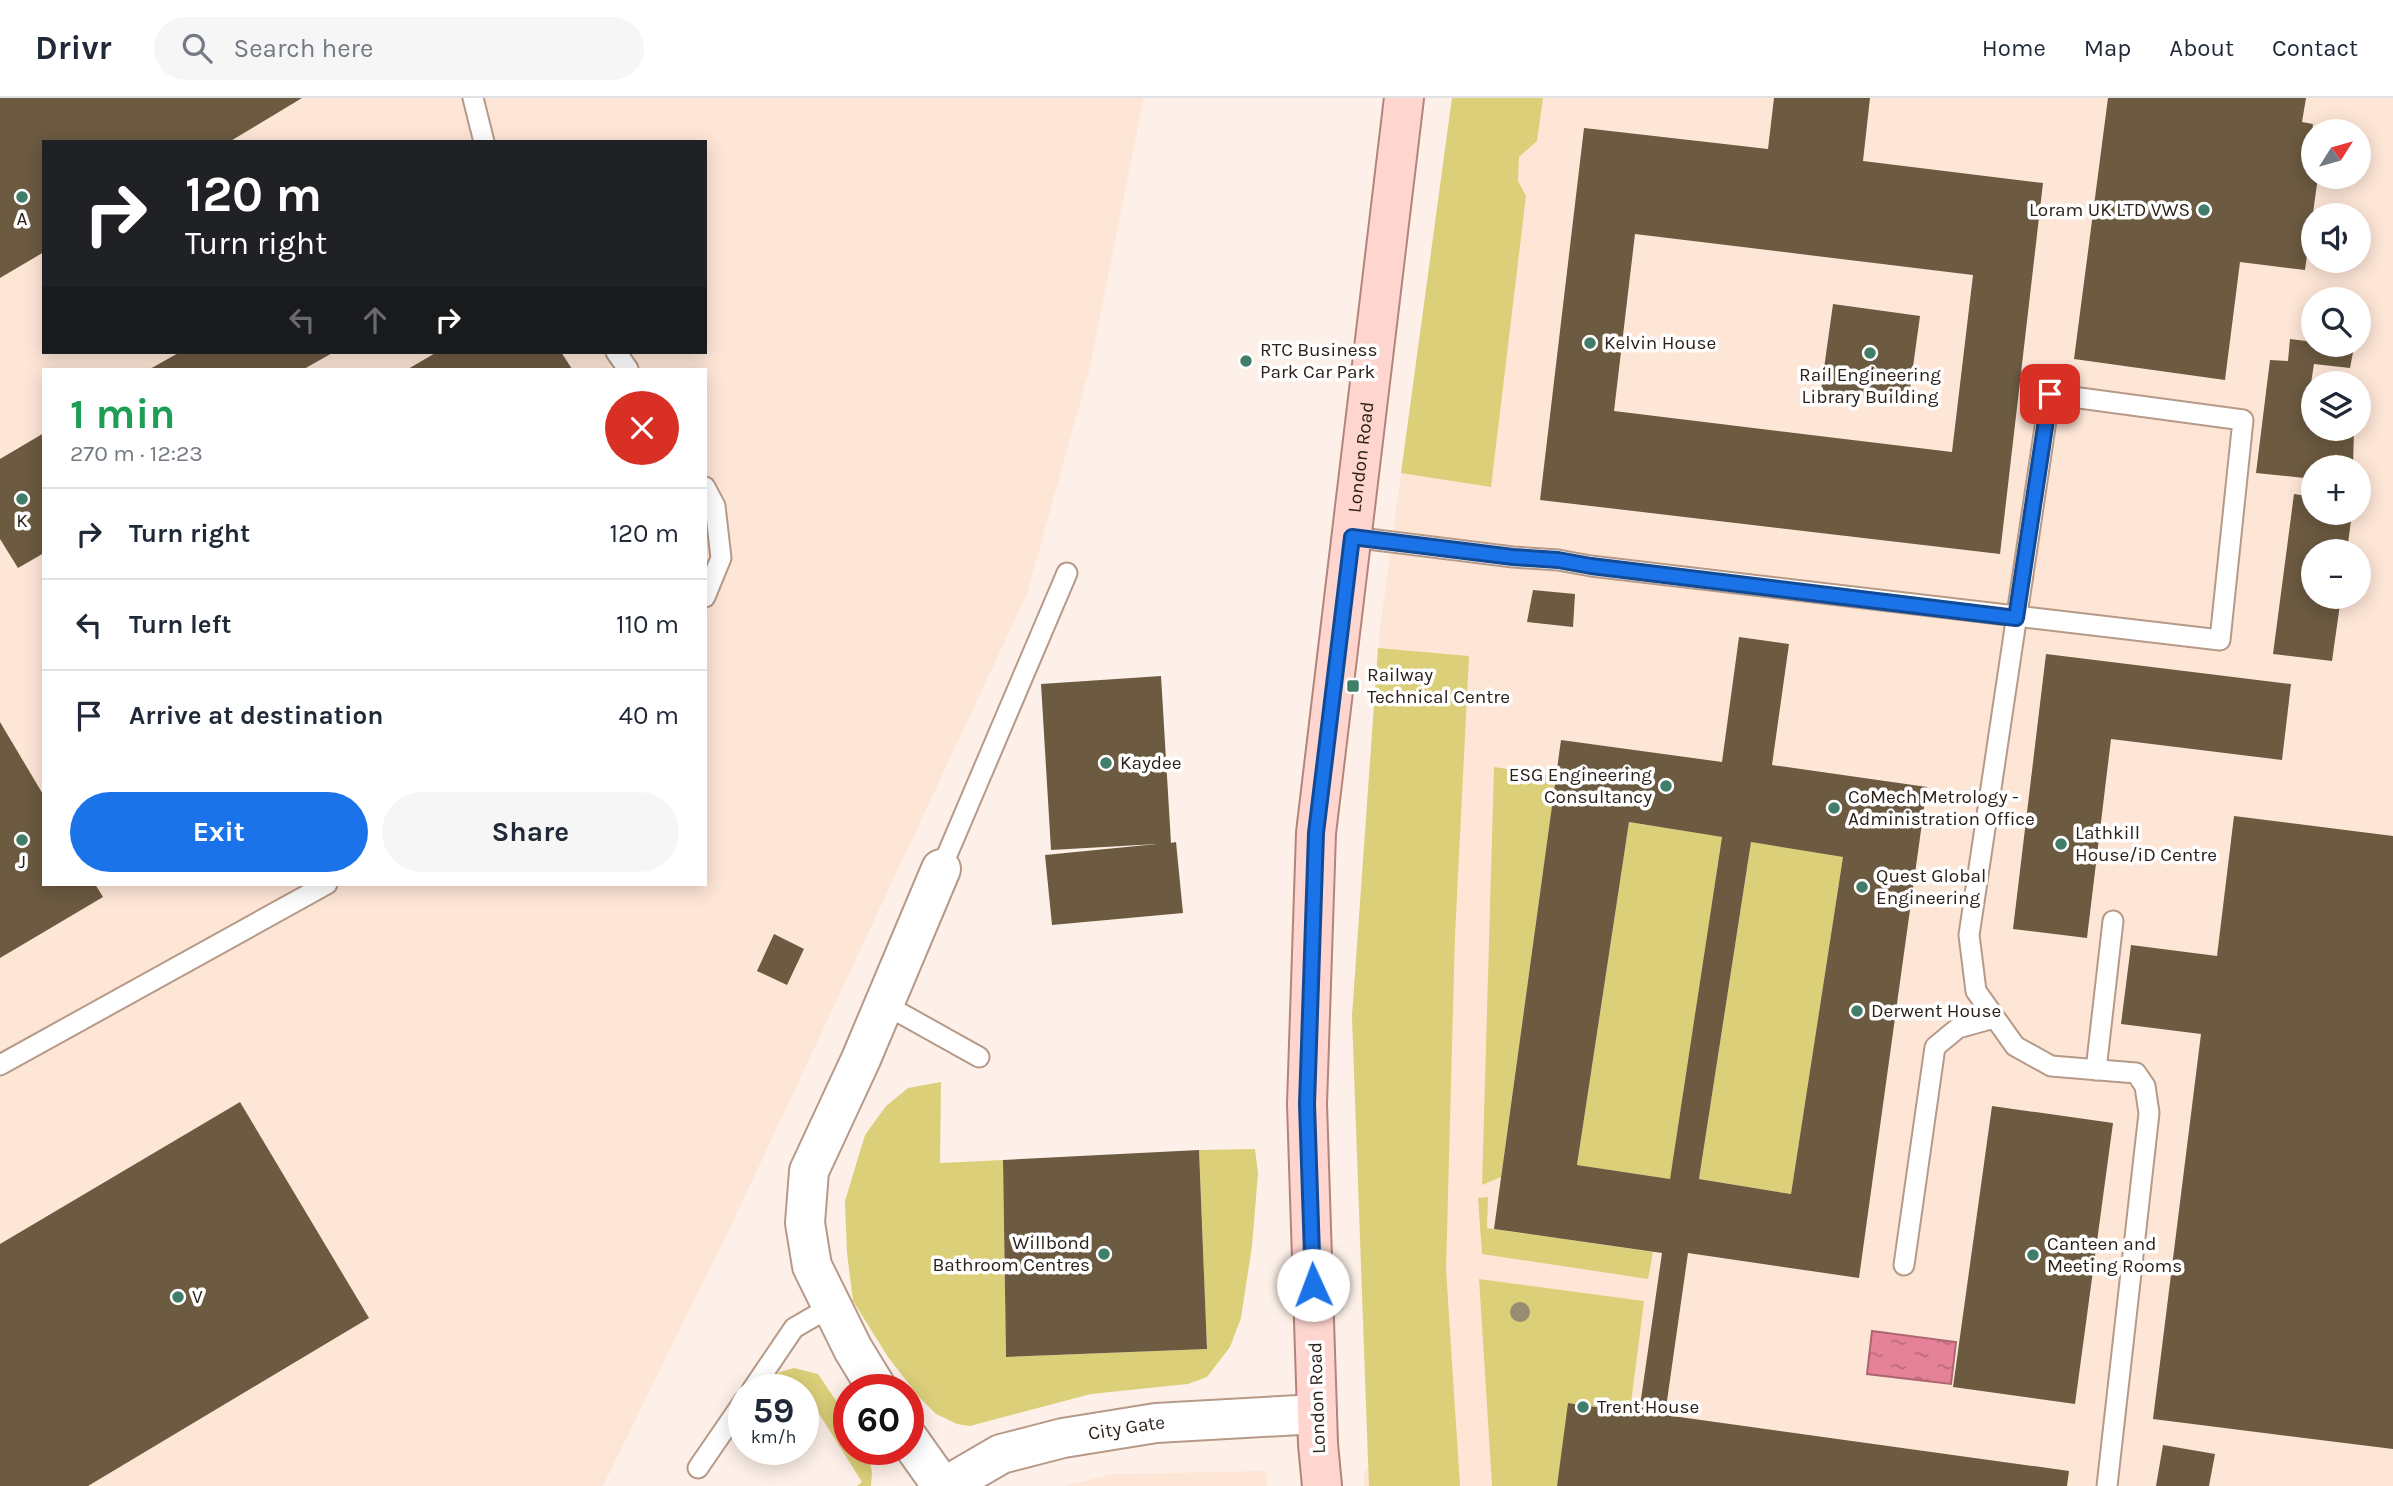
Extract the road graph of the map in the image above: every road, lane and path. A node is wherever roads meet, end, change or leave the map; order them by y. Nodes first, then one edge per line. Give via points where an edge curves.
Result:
1 (473, 98) edge
2 (1404, 98) edge
3 (484, 140) edge
4 (707, 490) edge
5 (1352, 537) junction
6 (1067, 573) dead end
7 (707, 592) edge
8 (2016, 618) junction
9 (941, 869) joint
10 (323, 886) edge
11 (2113, 921) dead end
12 (884, 1004) junction
13 (1994, 1018) junction
14 (979, 1058) dead end
15 (0, 1065) edge
16 (2096, 1070) junction
17 (1904, 1265) dead end
18 (832, 1306) junction
19 (763, 1374) edge
20 (868, 1374) edge
21 (1317, 1414) junction
22 (728, 1424) edge
23 (924, 1459) edge
24 (698, 1468) dead end
25 (944, 1486) edge
26 (1322, 1486) edge
27 (2107, 1486) edge

1 - 3 lane
2 - 5 main road, London Road
4 - 7 lane via 715,506 721,558
5 - 8 lane
5 - 21 main road, London Road via 1316,833 1307,1104
6 - 9 lane
8 - 8 lane via 2050,394 2243,420 2220,640
8 - 13 lane via 1969,935 1976,991
9 - 12 street
10 - 15 lane
11 - 16 lane
12 - 14 lane
12 - 18 street via 809,1171 805,1223 812,1266
13 - 16 lane via 2015,1046 2051,1066
13 - 17 lane via 1958,1028 1936,1047
16 - 27 lane via 2136,1073 2145,1086 2149,1113
18 - 19 lane via 794,1328
18 - 20 street
21 - 25 street, City Gate via 1156,1423 1063,1438 1001,1454
21 - 26 main road, London Road
22 - 24 lane
23 - 25 street

